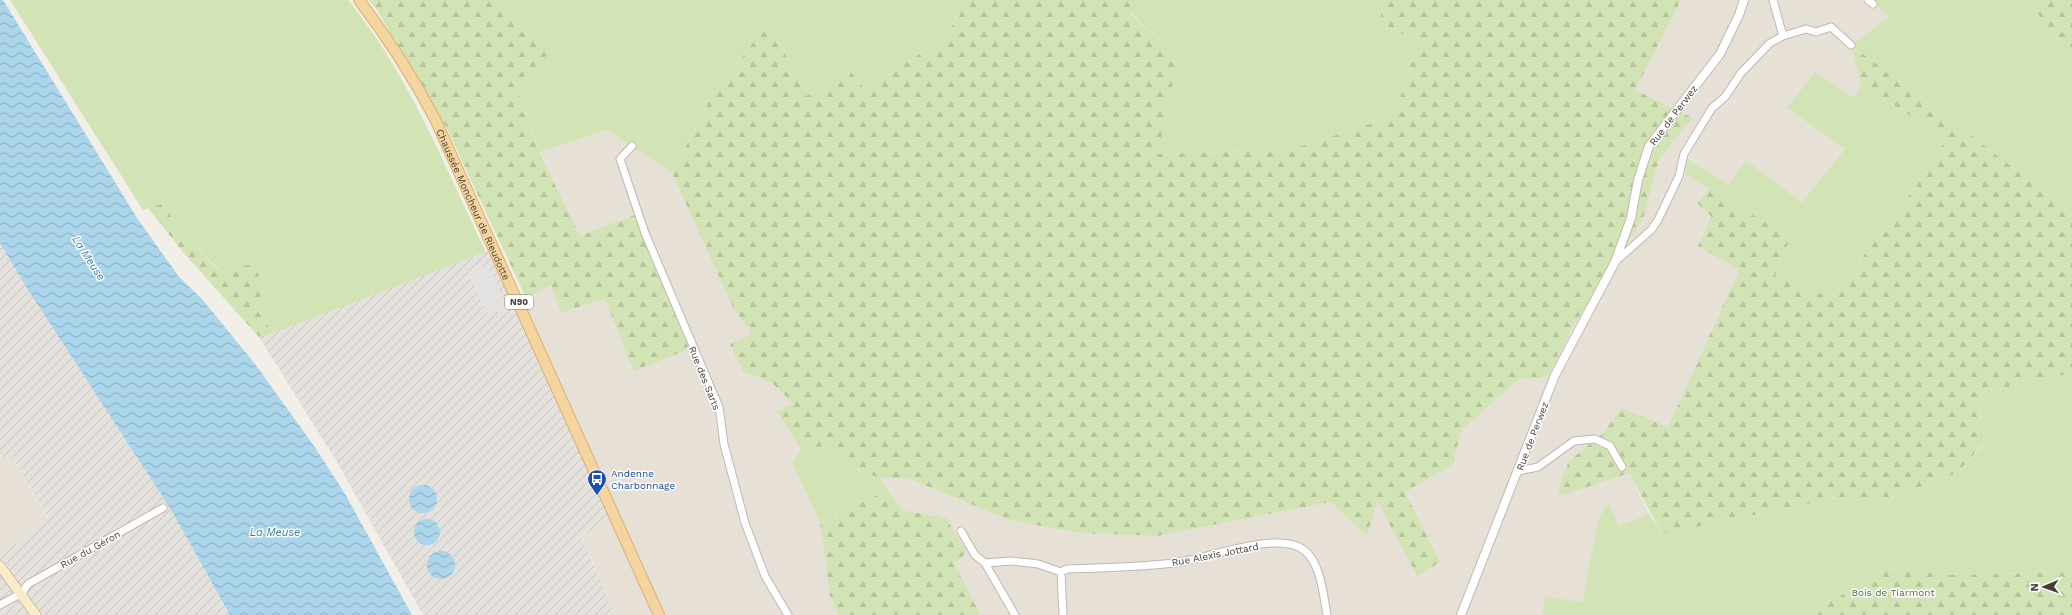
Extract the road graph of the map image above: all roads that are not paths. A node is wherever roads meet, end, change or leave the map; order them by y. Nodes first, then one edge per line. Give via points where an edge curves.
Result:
1 (358, 0) edge
2 (1744, 0) edge
3 (1773, 0) edge
4 (1783, 36) junction
5 (1851, 45) dead end
6 (632, 146) dead end
7 (1615, 262) junction
8 (1622, 467) dead end
9 (1518, 471) junction
10 (163, 508) dead end
11 (961, 530) dead end
12 (985, 563) junction
13 (0, 566) edge
14 (1061, 572) junction
15 (22, 593) junction
16 (0, 605) edge
17 (36, 615) edge
18 (659, 615) edge
19 (788, 615) edge
20 (1015, 615) edge
21 (1063, 615) edge
22 (1327, 615) edge
23 (1461, 615) edge

1 - 18 main road, Chaussée Moncheur de Rieudotte / N90 via 387,38 435,119
2 - 7 street, Rue de Perwez via 1720,54 1648,146 1631,218
3 - 4 street
4 - 5 street, Rue de Perwez via 1806,29 1816,32 1831,27
4 - 7 street, Rue de Perwez via 1770,43 1741,74 1725,97 1712,108 1684,154 1679,176 1658,220 1651,230
6 - 19 street, Rue des Sarts via 620,160 645,233 719,407 724,444 745,523 765,576
7 - 9 street, Rue de Perwez via 1555,375
8 - 9 street via 1610,446 1595,439 1574,441 1538,467
9 - 23 street, Rue de Perwez
10 - 15 street, Rue du Géron via 28,584
11 - 12 street via 975,555
12 - 14 street via 1011,561 1038,564
12 - 20 street
13 - 15 main road
14 - 21 street
14 - 22 street, Rue Alexis Jottard via 1067,569 1174,563 1245,547 1283,543 1299,548 1310,556 1317,570
15 - 16 street, Rue du Géron
15 - 17 main road

